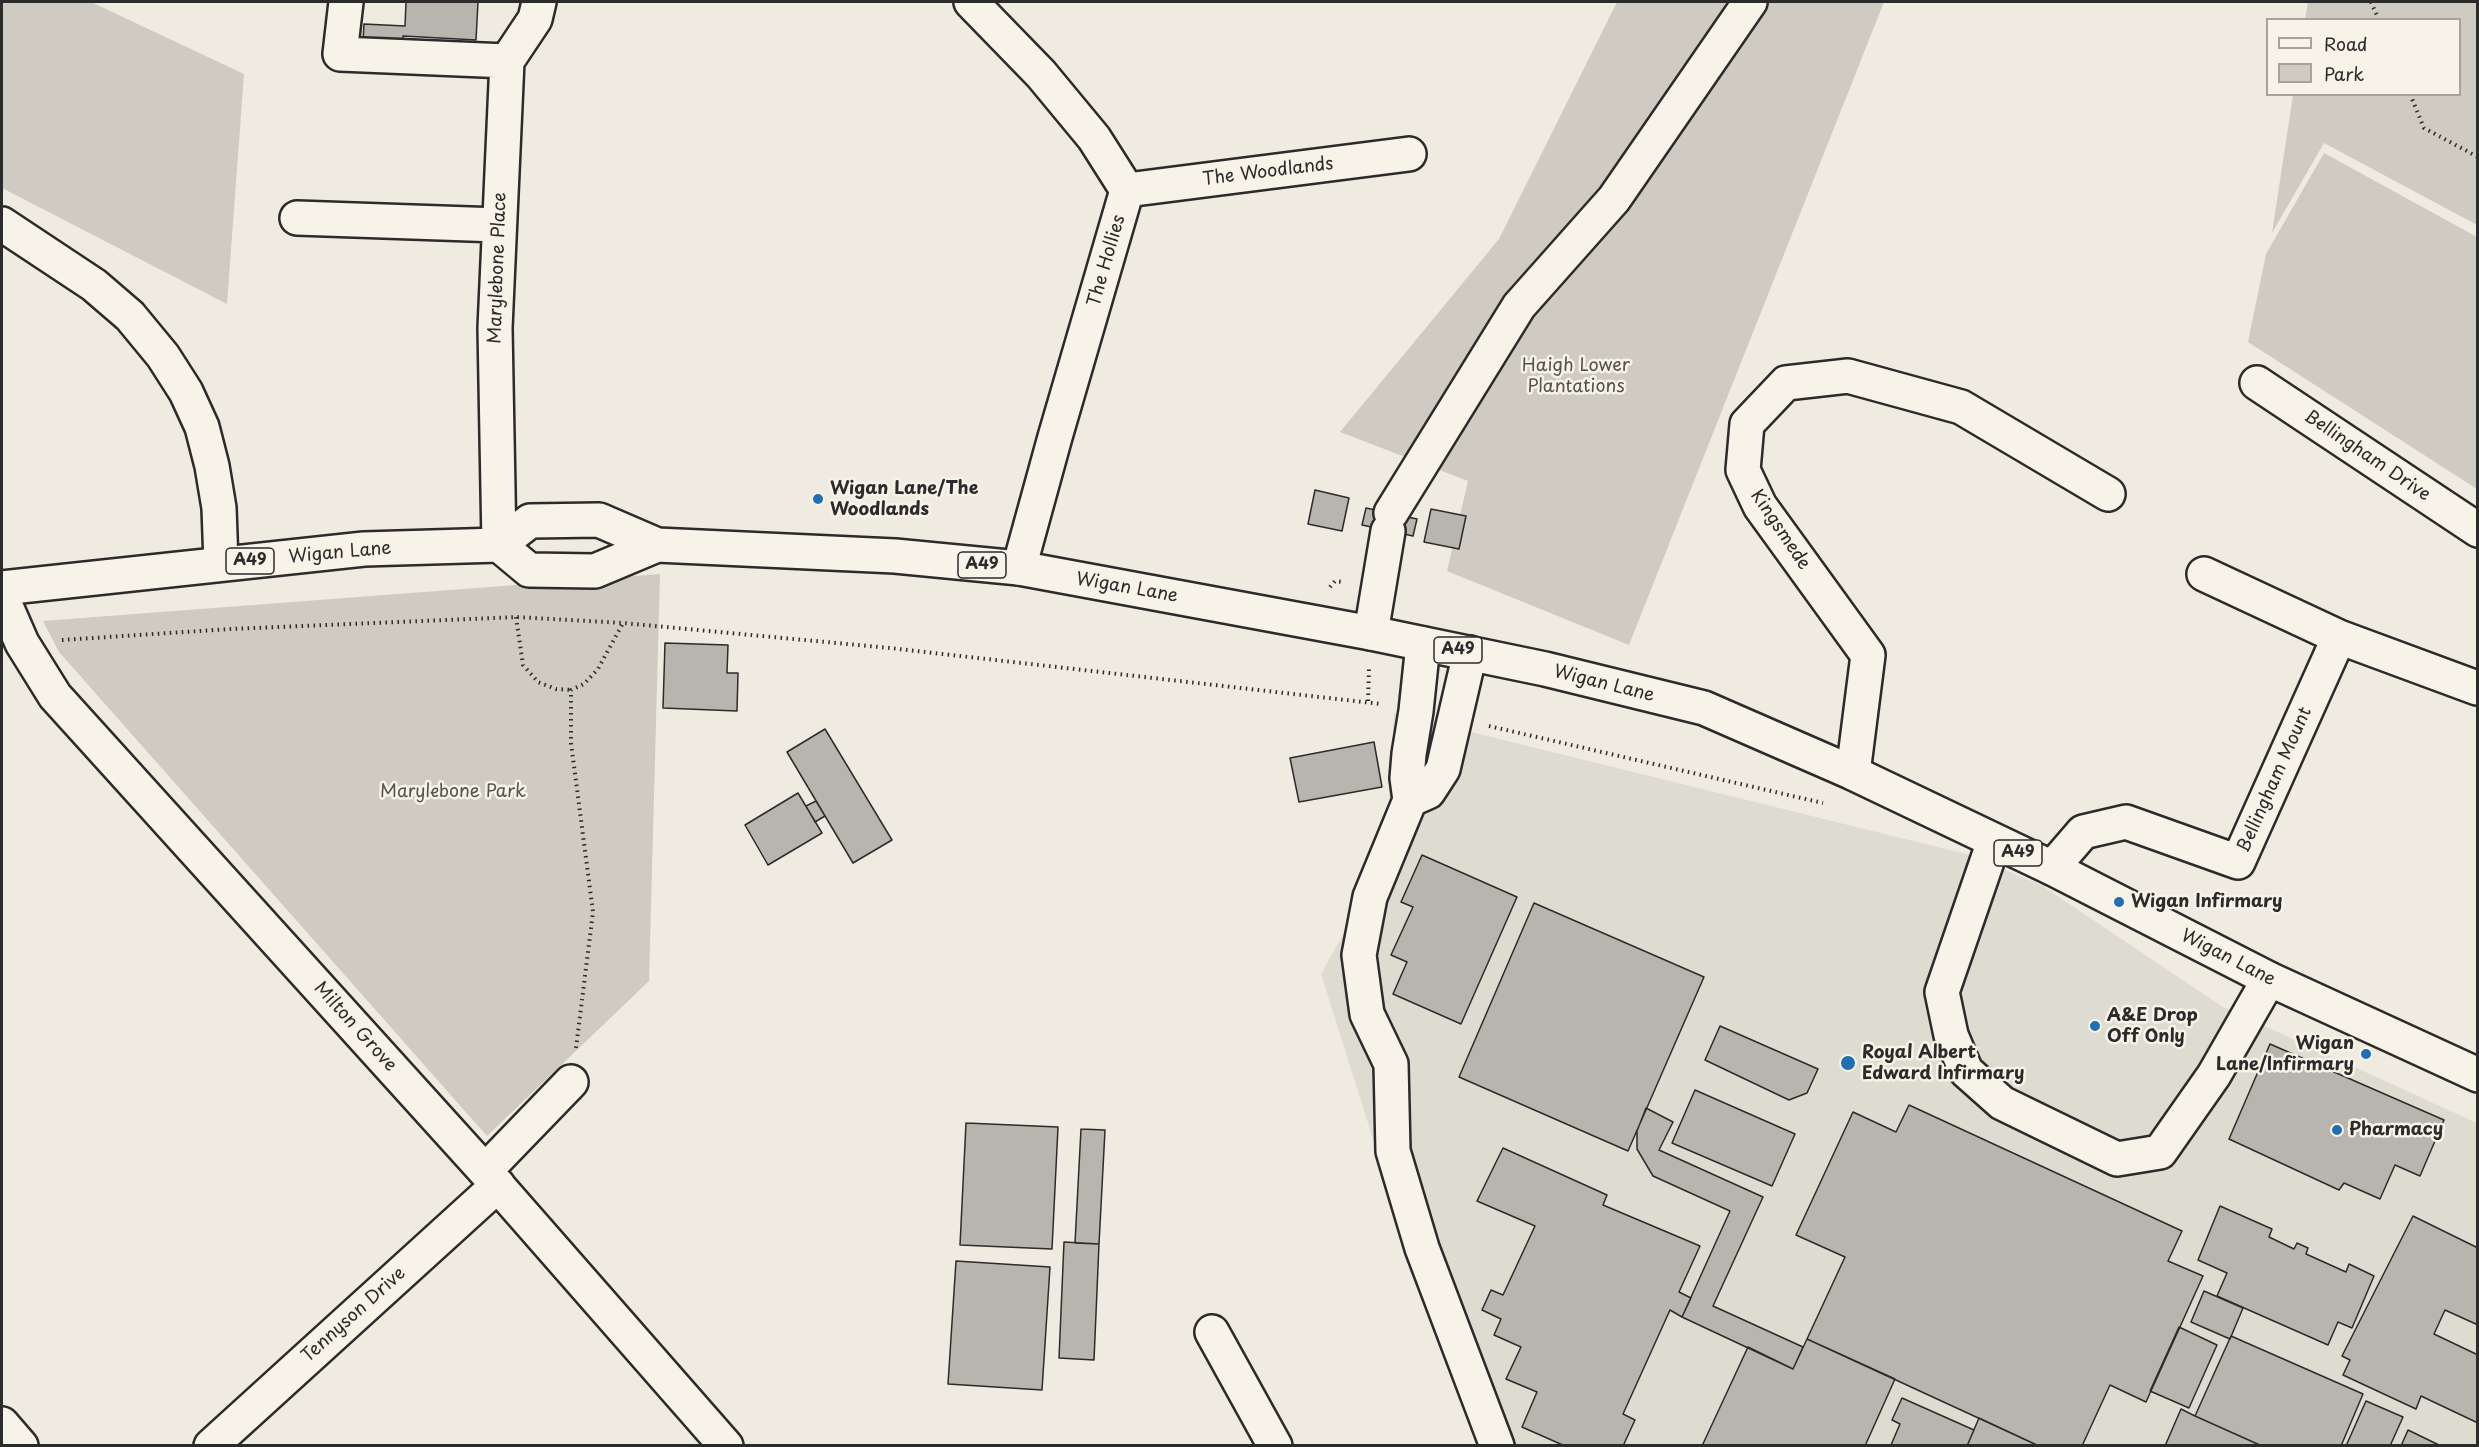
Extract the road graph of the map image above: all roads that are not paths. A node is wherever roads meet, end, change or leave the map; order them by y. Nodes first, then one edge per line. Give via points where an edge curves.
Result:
1 (346, 2) edge
2 (538, 2) edge
3 (971, 2) edge
4 (1750, 2) edge
5 (507, 60) junction
6 (1409, 154) dead end
7 (1127, 189) junction
8 (297, 218) dead end
9 (2, 224) edge
10 (499, 225) junction
11 (2257, 383) dead end
12 (2108, 494) dead end
13 (2478, 530) edge
14 (500, 545) junction
15 (657, 545) junction
16 (221, 564) junction
17 (1019, 568) junction
18 (2204, 574) dead end
19 (2, 588) edge
20 (2, 597) edge
21 (1371, 633) junction
22 (2339, 637) junction
23 (1423, 644) junction
24 (1470, 653) junction
25 (2476, 688) edge
26 (1852, 773) junction
27 (1410, 800) junction
28 (1994, 842) junction
29 (2052, 868) junction
30 (2269, 979) junction
31 (2478, 1075) edge
32 (571, 1082) road end
33 (492, 1178) junction
34 (1212, 1332) dead end
35 (2, 1424) edge
36 (21, 1446) edge
37 (211, 1446) edge
38 (726, 1446) edge
39 (1275, 1446) edge
40 (1497, 1446) edge

1 - 5 main road via 340,54
2 - 5 main road via 535,19
3 - 7 main road via 1041,74 1094,138
4 - 21 main road via 1614,199 1519,306 1390,522
5 - 10 main road, Marylebone Place
6 - 7 main road, The Woodlands
7 - 17 main road, The Hollies
8 - 10 main road
9 - 16 main road via 94,285 130,316 163,356 202,427 219,508
10 - 14 main road, Marylebone Place via 495,328
11 - 13 main road, Bellingham Drive
12 - 26 main road, Kingsmede via 1961,407 1848,376 1786,383 1747,424 1743,470 1760,506 1868,655
14 - 15 main road, Wigan Lane / A49 via 530,521 566,520 599,520
14 - 15 main road, Wigan Lane / A49 via 529,570 596,571
14 - 16 main road, Wigan Lane / A49 via 364,549
15 - 17 main road, Wigan Lane / A49 via 895,556
16 - 19 main road, Wigan Lane / A49
17 - 21 main road, Wigan Lane / A49
18 - 22 main road
20 - 33 main road, Milton Grove via 22,643 55,696
21 - 23 main road, Wigan Lane / A49
22 - 25 main road
22 - 29 main road, Bellingham Mount via 2238,862 2126,822 2083,832
23 - 24 main road, Wigan Lane / A49
23 - 27 main road via 1408,754
24 - 26 main road, Wigan Lane / A49 via 1704,708
24 - 27 main road via 1443,769 1428,792
26 - 28 main road, Wigan Lane / A49
27 - 40 main road via 1370,897 1359,955 1367,1014 1391,1064 1393,1151 1422,1248
28 - 29 main road, Wigan Lane / A49
28 - 30 main road via 1942,993 1951,1035 1966,1071 2002,1103 2117,1159 2160,1152 2214,1075
29 - 30 main road, Wigan Lane / A49
30 - 31 main road, Wigan Lane / A49
32 - 33 main road, Tennyson Drive
33 - 37 main road, Tennyson Drive
33 - 38 main road, Milton Grove
34 - 39 main road
35 - 36 main road

